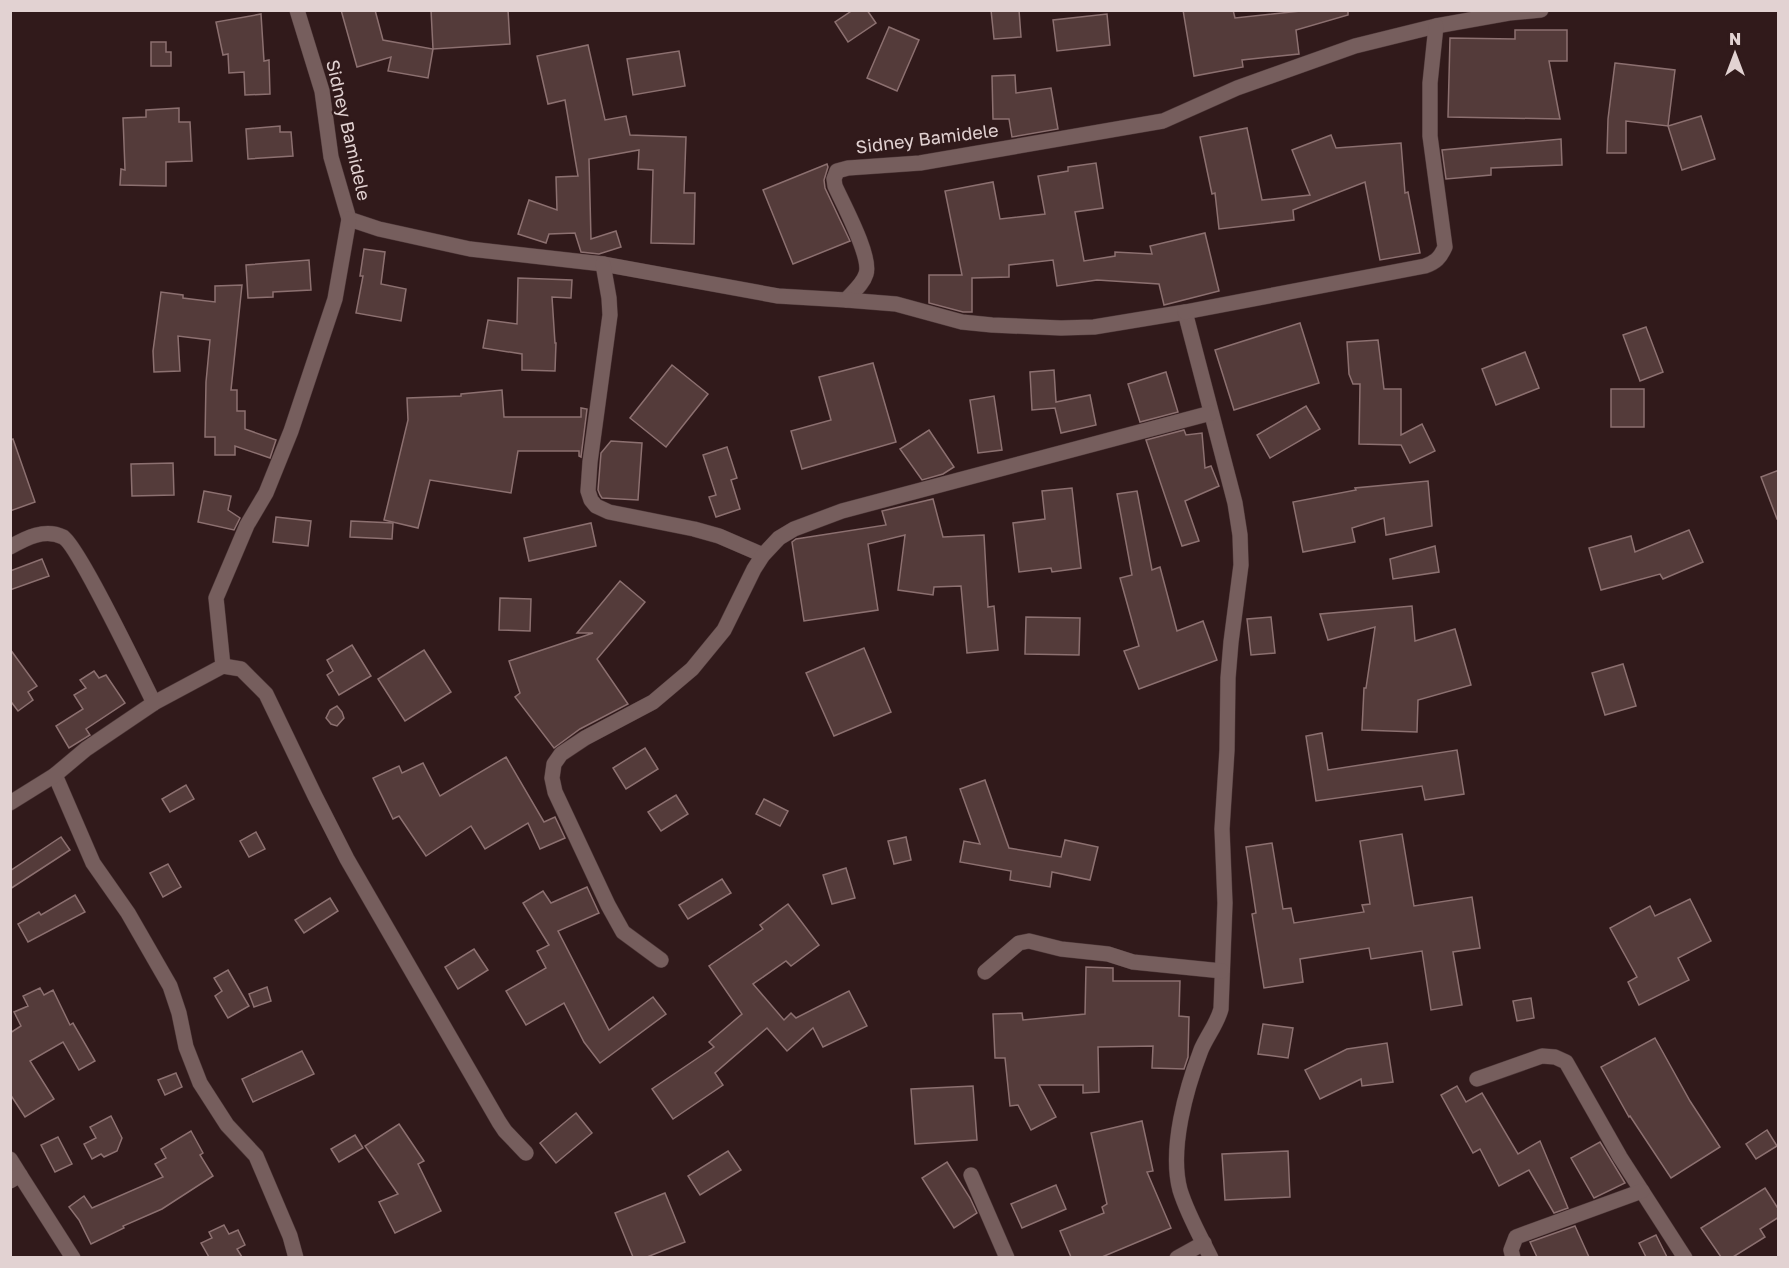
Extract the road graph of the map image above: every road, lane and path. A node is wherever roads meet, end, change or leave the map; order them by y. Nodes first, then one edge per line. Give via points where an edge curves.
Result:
1 (297, 10) edge
2 (1541, 10) edge
3 (1436, 26) junction
4 (349, 219) junction
5 (603, 264) junction
6 (846, 300) junction
7 (1185, 312) junction
8 (1211, 413) junction
9 (10, 547) edge
10 (763, 555) junction
11 (223, 666) junction
12 (154, 703) junction
13 (55, 775) junction
14 (10, 802) edge
15 (661, 960) dead end
16 (1222, 971) junction
17 (985, 972) dead end
18 (1477, 1079) dead end
19 (526, 1153) dead end
20 (10, 1159) edge
21 (971, 1175) dead end
22 (15, 1178) edge
23 (1642, 1191) junction
24 (1204, 1244) junction
25 (73, 1257) edge
26 (296, 1257) edge
27 (1007, 1257) edge
28 (1177, 1257) edge
29 (1211, 1257) edge
30 (1513, 1257) edge
31 (1685, 1257) edge

1 - 4 street, Sidney Bamidele via 322,91 331,157
2 - 3 street, Sidney Bamidele
3 - 6 street, Sidney Bamidele via 1355,46 1237,88 1163,121 920,163 837,171 835,186 867,264 862,282
3 - 7 street via 1430,136 1445,247 1441,257 1425,266
4 - 5 street, Sidney Bamidele via 470,249
4 - 11 street via 335,299 291,431 216,598
5 - 6 street, Sidney Bamidele via 778,296
5 - 10 street via 610,315 590,462 591,500 609,512 719,536
6 - 7 street via 896,304 992,325 1060,328 1094,327
7 - 8 street
8 - 10 street via 842,511 794,529
8 - 16 street via 1235,503 1241,565 1228,678
9 - 12 street via 44,533 68,541
10 - 15 street via 724,630 692,669 653,702 561,754 552,770 555,792 623,933
11 - 12 street
11 - 19 street via 241,669 266,694 347,859 499,1122
12 - 13 street
13 - 14 street
13 - 26 street via 93,863 128,913 170,986 200,1083 227,1125 256,1156
16 - 17 street via 1133,962 1029,941 1019,942
16 - 24 street via 1221,1009 1189,1087 1177,1154 1180,1190
18 - 23 street via 1542,1056 1566,1062
20 - 22 street
21 - 27 street
22 - 25 street
23 - 30 street via 1516,1237 1511,1250
23 - 31 street
24 - 28 street
24 - 29 street

